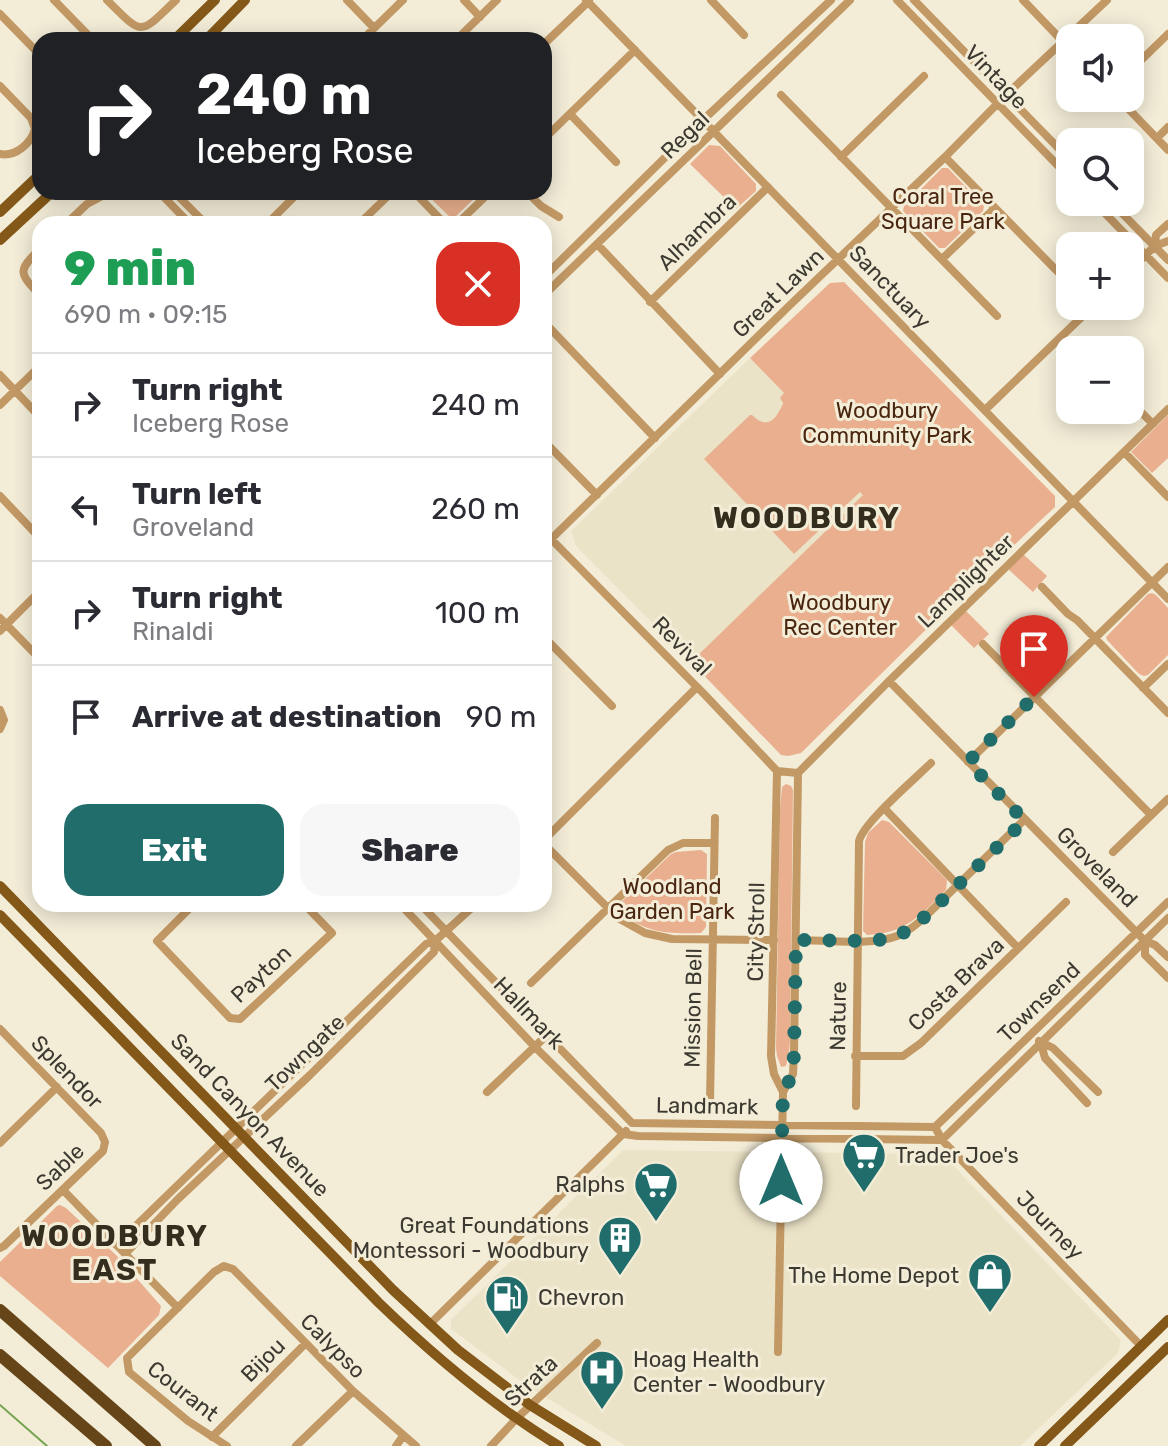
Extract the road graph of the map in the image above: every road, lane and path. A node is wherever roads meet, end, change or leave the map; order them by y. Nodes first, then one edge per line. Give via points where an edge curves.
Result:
1 (54, 0) edge
2 (107, 0) edge
3 (176, 0) edge
4 (215, 0) edge
5 (245, 0) edge
6 (347, 0) edge
7 (403, 0) edge
8 (464, 0) edge
9 (497, 0) edge
10 (711, 0) edge
11 (831, 0) edge
12 (850, 0) edge
13 (897, 0) edge
14 (914, 0) edge
15 (1023, 0) edge
16 (1107, 0) edge
17 (588, 1) edge
18 (0, 14) edge
19 (480, 17) junction
20 (1085, 24) edge
21 (374, 28) junction
22 (85, 32) edge
23 (182, 32) edge
24 (214, 32) edge
25 (370, 32) edge
26 (464, 32) edge
27 (1168, 34) edge
28 (744, 35) dead end
29 (1056, 35) edge
30 (552, 36) edge
31 (32, 47) edge
32 (635, 50) junction
33 (1056, 53) edge
34 (1144, 57) edge
35 (924, 76) dead end
36 (0, 86) edge
37 (781, 95) dead end
38 (1006, 95) junction
39 (997, 103) junction
40 (1132, 112) edge
41 (570, 114) junction
42 (703, 120) junction
43 (32, 122) edge
44 (1168, 127) edge
45 (552, 131) edge
46 (714, 131) junction
47 (32, 136) edge
48 (1157, 138) junction
49 (1056, 146) edge
50 (1168, 150) edge
51 (0, 154) edge
52 (841, 157) junction
53 (945, 157) junction
54 (616, 162) dead end
55 (1056, 164) edge
56 (32, 182) edge
57 (768, 187) junction
58 (43, 200) edge
59 (95, 200) edge
60 (167, 200) edge
61 (182, 200) edge
62 (290, 200) edge
63 (384, 200) edge
64 (422, 200) edge
65 (482, 200) edge
66 (535, 200) edge
67 (892, 208) junction
68 (995, 208) junction
69 (0, 212) edge
70 (74, 216) edge
71 (182, 216) edge
72 (198, 216) edge
73 (275, 216) edge
74 (367, 216) edge
75 (437, 216) edge
76 (465, 216) edge
77 (1108, 216) edge
78 (1125, 216) edge
79 (559, 217) dead end
80 (1168, 224) edge
81 (0, 240) edge
82 (1168, 241) edge
83 (597, 244) junction
84 (1155, 246) junction
85 (1146, 255) junction
86 (32, 257) edge
87 (942, 259) junction
88 (839, 260) junction
89 (1168, 260) edge
90 (552, 269) edge
91 (1056, 270) edge
92 (1168, 278) edge
93 (32, 286) edge
94 (552, 287) edge
95 (650, 302) junction
96 (997, 316) dead end
97 (1078, 320) edge
98 (552, 330) edge
99 (32, 374) edge
100 (720, 374) junction
101 (0, 375) edge
102 (15, 390) junction
103 (0, 405) edge
104 (32, 408) edge
105 (1168, 409) edge
106 (985, 410) junction
107 (1144, 415) edge
108 (1153, 424) junction
109 (655, 438) junction
110 (552, 449) edge
111 (1124, 452) junction
112 (597, 495) junction
113 (0, 496) edge
114 (1168, 497) edge
115 (1073, 502) junction
116 (32, 530) edge
117 (552, 539) edge
118 (552, 547) edge
119 (1168, 567) edge
120 (1152, 583) junction
121 (1042, 587) dead end
122 (32, 598) edge
123 (1168, 599) edge
124 (2, 624) edge
125 (1095, 638) junction
126 (983, 644) dead end
127 (552, 645) edge
128 (32, 652) edge
129 (1168, 664) edge
130 (889, 681) junction
131 (697, 687) junction
132 (1143, 688) junction
133 (1034, 697) junction
134 (612, 706) dead end
135 (0, 710) edge
136 (1168, 713) edge
137 (0, 729) edge
138 (968, 762) junction
139 (931, 763) dead end
140 (777, 771) junction
141 (798, 773) junction
142 (1168, 799) edge
143 (885, 809) junction
144 (1151, 815) junction
145 (715, 818) dead end
146 (1024, 820) junction
147 (552, 834) edge
148 (714, 843) junction
149 (552, 850) edge
150 (1113, 852) dead end
151 (0, 886) edge
152 (958, 886) junction
153 (1066, 902) dead end
154 (1168, 902) edge
155 (607, 908) junction
156 (186, 912) edge
157 (312, 912) edge
158 (408, 912) edge
159 (428, 912) edge
160 (467, 912) edge
161 (0, 915) edge
162 (1168, 918) edge
163 (447, 931) junction
164 (1137, 932) junction
165 (712, 939) junction
166 (774, 940) junction
167 (796, 940) junction
168 (435, 941) junction
169 (857, 941) junction
170 (1145, 941) junction
171 (1018, 948) junction
172 (1168, 957) edge
173 (1168, 978) edge
174 (531, 983) dead end
175 (0, 1029) edge
176 (1032, 1034) junction
177 (546, 1036) junction
178 (1041, 1044) junction
179 (535, 1047) junction
180 (855, 1056) junction
181 (57, 1087) junction
182 (487, 1092) dead end
183 (783, 1092) junction
184 (1098, 1092) dead end
185 (710, 1102) dead end
186 (1087, 1103) dead end
187 (856, 1106) dead end
188 (629, 1119) junction
189 (782, 1125) junction
190 (935, 1127) junction
191 (240, 1133) junction
192 (623, 1134) junction
193 (781, 1139) junction
194 (942, 1140) junction
195 (105, 1142) joint
196 (0, 1143) edge
197 (226, 1147) junction
198 (63, 1190) junction
199 (116, 1245) junction
200 (0, 1248) edge
201 (125, 1254) junction
202 (178, 1308) junction
203 (0, 1310) edge
204 (1168, 1320) edge
205 (430, 1324) junction
206 (597, 1343) dead end
207 (305, 1344) junction
208 (1141, 1346) junction
209 (1168, 1347) edge
210 (778, 1352) dead end
211 (0, 1355) edge
212 (353, 1391) junction
213 (103, 1399) junction
214 (530, 1405) junction
215 (517, 1418) junction
216 (403, 1436) junction
217 (212, 1437) junction
218 (106, 1446) edge
219 (155, 1446) edge
220 (167, 1446) edge
221 (227, 1446) edge
222 (296, 1446) edge
223 (396, 1446) edge
224 (416, 1446) edge
225 (491, 1446) edge
226 (559, 1446) edge
227 (596, 1446) edge
228 (1039, 1446) edge
229 (1065, 1446) edge

1 - 22 street
2 - 3 street via 133,26 142,28
4 - 23 main road
5 - 24 main road
6 - 21 street
7 - 21 street
8 - 19 street
9 - 19 street
10 - 28 street
11 - 42 street, Regal
12 - 46 street, Regal
13 - 39 street, Vintage
14 - 38 street, Vintage
15 - 29 street
16 - 20 street, Great Lawn
17 - 30 street
17 - 32 street, Sanctuary
18 - 31 street
19 - 26 street
21 - 25 street
27 - 34 street
32 - 41 street
32 - 42 street, Sanctuary
33 - 38 street, Great Lawn
35 - 52 street
36 - 43 street
37 - 52 street
38 - 39 street, Great Lawn
38 - 49 street, Vintage
39 - 53 street, Great Lawn
39 - 55 street, Vintage
40 - 48 street
41 - 45 street
41 - 54 street
42 - 46 street, Sanctuary
42 - 90 street, Regal
44 - 48 street
46 - 57 street, Sanctuary
46 - 83 street, Regal
47 - 51 street via 12,154
48 - 50 street
52 - 67 street
53 - 67 street, Great Lawn
53 - 68 street
56 - 69 main road
57 - 88 street, Sanctuary
57 - 95 street, Alhambra
58 - 81 main road
59 - 70 street
60 - 71 street
61 - 72 street
62 - 73 street
63 - 74 street
64 - 75 street
65 - 76 street
66 - 79 street
67 - 87 street
67 - 88 street, Great Lawn
68 - 87 street
68 - 91 street
77 - 85 street
78 - 84 street
80 - 84 street via 1156,235
82 - 84 street
83 - 94 street, Regal
83 - 95 street
84 - 85 street
84 - 89 street
85 - 92 street
86 - 93 street via 23,270
87 - 96 street
88 - 100 street, Great Lawn
88 - 106 street, Sanctuary
95 - 100 street
97 - 106 street
98 - 109 street
99 - 102 street
100 - 109 street, Great Lawn
101 - 102 street
102 - 103 street
102 - 104 street
105 - 108 street, Lamplighter
106 - 115 street, Sanctuary
107 - 108 street
108 - 111 street, Lamplighter
109 - 112 street, Great Lawn
110 - 112 street
111 - 114 street
111 - 115 street, Lamplighter
112 - 117 street, Great Lawn
113 - 116 street
115 - 120 street, Sanctuary
115 - 130 street, Lamplighter
118 - 131 street, Revival
119 - 120 street
120 - 123 street, Sanctuary
120 - 125 street
121 - 125 street
122 - 124 street
124 - 128 street
125 - 132 street
125 - 133 street
126 - 133 street
127 - 134 street
129 - 132 street
130 - 138 street, Groveland
130 - 141 street, Lamplighter
131 - 140 street, Revival
131 - 147 street
132 - 136 street
133 - 138 street
133 - 144 street
135 - 137 street
138 - 146 street, Groveland
139 - 143 street, Nature
140 - 141 street
140 - 166 street, City Stroll
141 - 167 street, City Stroll
142 - 144 street
143 - 152 street
143 - 169 street, Nature via 859,841
144 - 150 street
145 - 148 street, Mission Bell
146 - 152 street
146 - 164 street, Groveland
148 - 155 street via 683,843 668,850
148 - 165 street, Mission Bell
149 - 155 street
151 - 191 main road, Sand Canyon Avenue
152 - 169 street via 912,928 875,941
152 - 171 street
153 - 171 street, Costa Brava
154 - 164 street, Townsend
155 - 165 street via 654,937
155 - 174 street
156 - 157 street, Payton via 157,941 230,1018 240,1019 332,933
158 - 168 street, Hallmark
159 - 163 street, Hallmark
160 - 163 street, Towngate
161 - 197 main road, Sand Canyon Avenue
162 - 170 street, Townsend
163 - 168 street, Towngate
163 - 177 street, Hallmark
164 - 170 street, Groveland
164 - 176 street, Townsend
165 - 166 street
165 - 185 street, Mission Bell
166 - 183 street, City Stroll via 771,1056
167 - 169 street
167 - 183 street, City Stroll via 793,1074
168 - 179 street, Hallmark
168 - 191 street, Towngate via 434,952 310,1075
169 - 180 street, Nature
170 - 172 street, Groveland
170 - 173 street, Groveland via 1145,955
170 - 178 street, Townsend
171 - 180 street, Costa Brava via 908,1053
175 - 181 street, Splendor
176 - 178 street
176 - 190 street, Townsend
177 - 179 street
177 - 188 street, Hallmark
178 - 184 street via 1053,1048
178 - 186 street via 1045,1058
178 - 194 street, Townsend
179 - 182 street
179 - 192 street, Hallmark
180 - 187 street, Nature
181 - 195 street, Splendor
181 - 196 street
183 - 189 street, City Stroll
188 - 189 street, Landmark
188 - 192 street
189 - 190 street, Landmark
189 - 193 street, City Stroll
190 - 194 street, Journey
191 - 197 street, Towngate
191 - 205 main road, Sand Canyon Avenue
192 - 193 street, Landmark
192 - 205 street
193 - 194 street, Landmark
193 - 210 street, City Stroll
194 - 208 street, Journey
195 - 198 street, Sable via 103,1151
197 - 199 street, Towngate
197 - 201 street, Towngate
197 - 215 main road, Sand Canyon Avenue via 417,1340
198 - 199 street
198 - 200 street, Sable
199 - 201 street
201 - 202 street
202 - 207 street, Calypso via 214,1272 229,1267
202 - 217 street, Courant via 127,1358 129,1372
203 - 213 highway
204 - 208 main road
205 - 214 main road, Sand Canyon Avenue
206 - 214 street, Strata
207 - 212 street, Calypso
207 - 217 street, Bijou
208 - 228 main road
209 - 229 main road
211 - 218 highway
212 - 216 street, Calypso
212 - 222 street
213 - 219 highway
213 - 220 highway
214 - 215 street, Strata
214 - 227 main road, Sand Canyon Avenue
215 - 225 street, Strata
215 - 226 main road, Sand Canyon Avenue
216 - 223 street
216 - 224 street, Calypso
217 - 221 street, Courant

